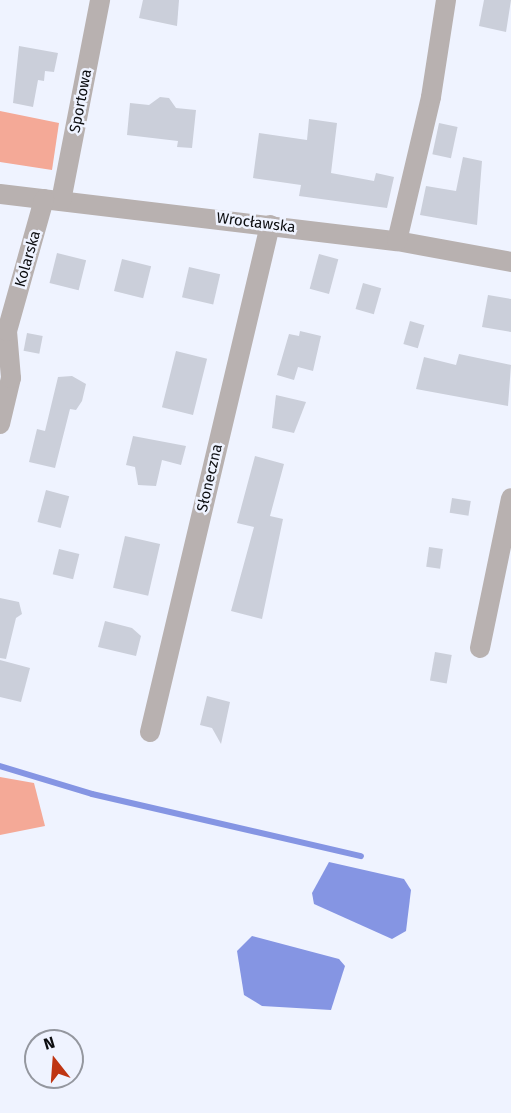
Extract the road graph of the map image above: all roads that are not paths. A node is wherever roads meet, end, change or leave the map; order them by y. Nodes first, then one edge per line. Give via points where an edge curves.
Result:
1 (100, 0) edge
2 (446, 0) edge
3 (0, 194) edge
4 (52, 200) junction
5 (270, 225) junction
6 (397, 241) junction
7 (511, 262) edge
8 (0, 424) edge
9 (511, 498) edge
10 (480, 648) dead end
11 (150, 732) dead end

1 - 4 street, Sportowa
2 - 6 street via 431,97
3 - 4 street, Wrocławska
4 - 5 street, Wrocławska
4 - 8 street, Kolarska via 7,331 11,378
5 - 6 street, Wrocławska
5 - 11 street, Słoneczna
6 - 7 street, Wrocławska
9 - 10 street

